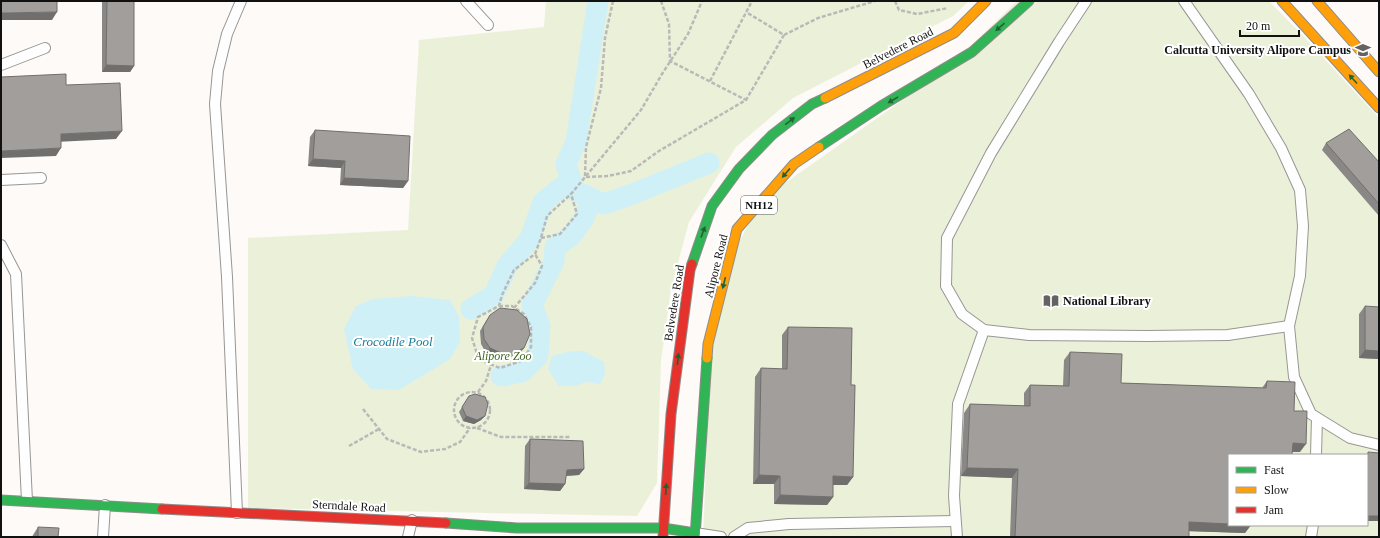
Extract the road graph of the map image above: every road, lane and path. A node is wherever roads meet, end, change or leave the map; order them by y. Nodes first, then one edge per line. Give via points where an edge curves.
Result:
1 (241, 1) edge
2 (466, 1) edge
3 (613, 1) edge
4 (661, 1) edge
5 (702, 1) edge
6 (752, 1) edge
7 (875, 1) edge
8 (895, 1) edge
9 (986, 1) edge
10 (1029, 1) edge
11 (1086, 1) edge
12 (1184, 1) edge
13 (1282, 1) edge
14 (1317, 1) edge
15 (954, 4) dead end
16 (746, 12) junction
17 (488, 25) dead end
18 (784, 35) junction
19 (45, 48) dead end
20 (670, 61) junction
21 (1, 65) edge
22 (1379, 72) edge
23 (710, 81) junction
24 (746, 100) junction
25 (1379, 108) edge
26 (585, 177) junction
27 (41, 178) dead end
28 (1, 180) edge
29 (571, 194) junction
30 (541, 238) junction
31 (1, 245) edge
32 (535, 254) junction
33 (499, 306) junction
34 (514, 308) junction
35 (1289, 326) junction
36 (984, 330) junction
37 (491, 365) junction
38 (478, 392) junction
39 (362, 409) dead end
40 (1317, 418) junction
41 (470, 428) junction
42 (476, 428) junction
43 (379, 429) junction
44 (570, 437) dead end
45 (1379, 445) edge
46 (349, 446) dead end
47 (1316, 454) edge
48 (1, 500) edge
49 (27, 501) junction
50 (105, 505) junction
51 (237, 513) junction
52 (412, 520) junction
53 (955, 521) junction
54 (1313, 526) edge
55 (517, 532) edge
56 (663, 532) edge
57 (695, 535) edge
58 (103, 537) edge
59 (408, 537) edge
60 (721, 537) edge
61 (734, 537) edge
62 (957, 537) edge
63 (1312, 537) edge

1 - 51 lane via 227,34 218,71 215,104 227,277
2 - 17 lane
3 - 26 path via 605,38 601,88 586,147
4 - 20 path via 669,24
5 - 20 path via 688,34
6 - 16 path
7 - 18 path via 818,18
8 - 15 path via 899,10 917,14 949,8
56 -> 9 main road, Belvedere Road / NH12 via 671,414 690,270 712,206 739,169 772,135 812,104 954,33
10 -> 57 main road, Alipore Road / NH12 via 972,52 882,106 794,164 738,229 708,344
11 - 36 lane via 991,153 947,238 946,286 962,314
12 - 35 lane via 1249,94 1281,148 1300,190 1303,226 1300,276
25 -> 13 main road
14 - 22 main road
16 - 18 path
16 - 23 path
18 - 24 path
19 - 21 lane
20 - 23 path
20 - 26 path via 641,110
23 - 24 path
24 - 26 path via 659,150 630,171 608,176
26 - 29 path
27 - 28 lane
29 - 30 path via 547,216
29 - 30 path via 577,214 560,234
30 - 32 path
31 - 49 lane via 16,274
32 - 33 path via 514,270
32 - 34 path via 542,266 535,283
33 - 34 path
33 - 37 path via 478,317 472,338 479,360
34 - 37 path via 524,314 532,327 531,347 521,361 500,368
35 - 36 lane via 1228,335 1030,335
35 - 40 lane via 1294,378 1310,414
36 - 53 lane via 958,404
37 - 38 path via 486,381
38 - 41 path via 464,392 454,403 455,417 462,426
38 - 42 path via 488,400 490,414 484,424
39 - 43 path
40 - 45 lane via 1350,438
40 - 47 lane
41 - 42 path
41 - 43 path via 460,442 445,449 421,452 387,439
42 - 44 path via 501,437
43 - 46 path
48 - 49 main road, Sterndale Road
49 - 50 main road, Sterndale Road
50 - 51 main road, Sterndale Road
50 - 58 lane
51 - 52 main road, Sterndale Road
52 - 55 main road, Sterndale Road
52 - 59 lane
53 - 61 lane via 788,524 748,528
53 - 62 lane
54 - 63 lane
55 - 56 main road, Sterndale Road
56 - 57 main road, Sterndale Road
57 - 60 lane

